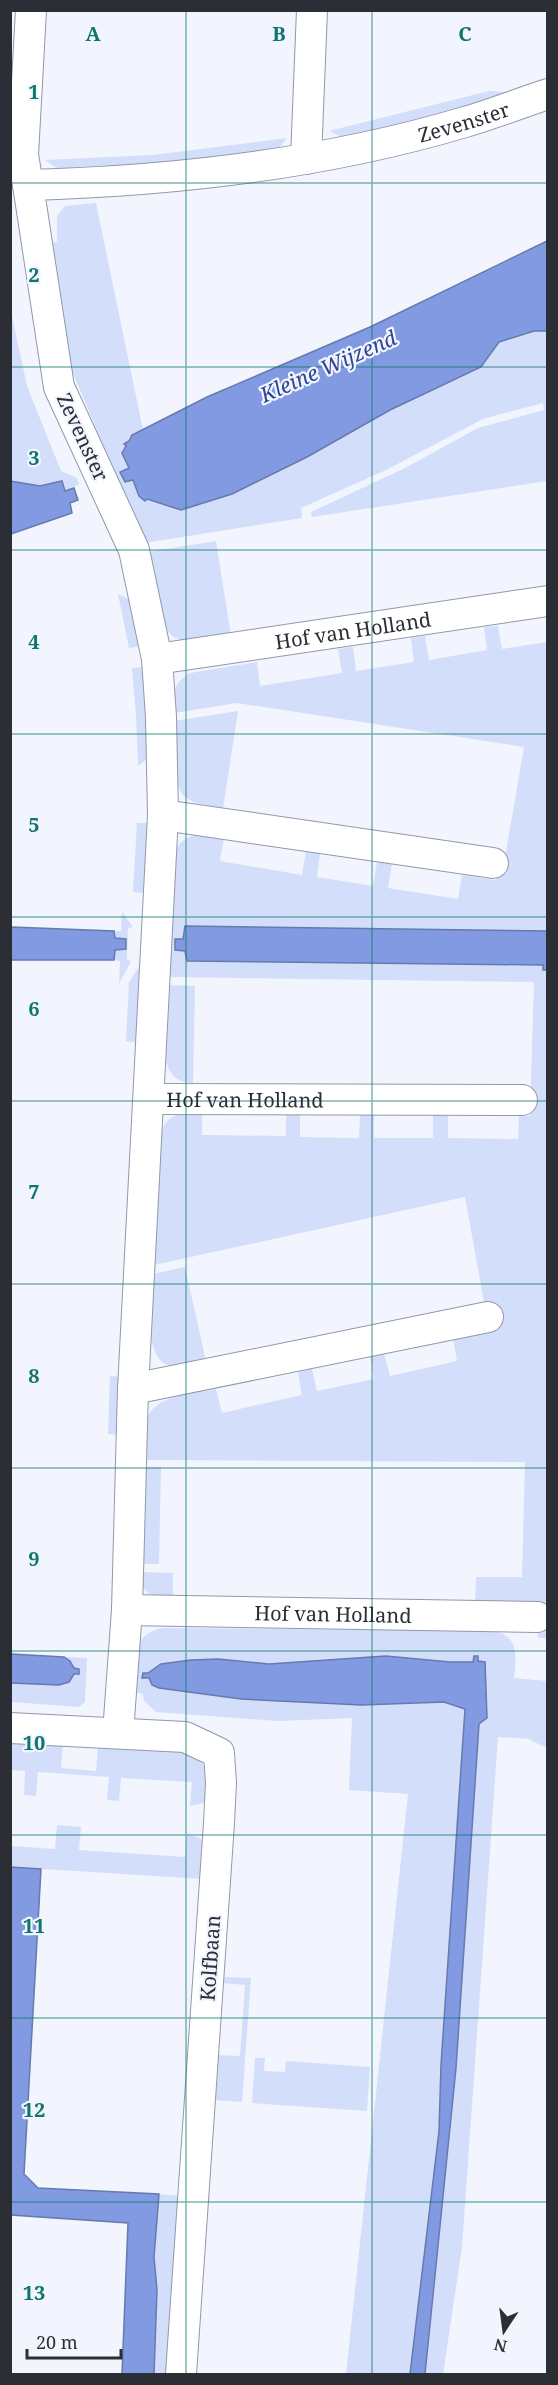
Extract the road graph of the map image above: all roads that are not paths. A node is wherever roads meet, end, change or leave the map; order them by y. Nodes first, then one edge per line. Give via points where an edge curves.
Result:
1 (31, 10) edge
2 (312, 10) edge
3 (548, 94) edge
4 (306, 159) junction
5 (28, 185) junction
6 (116, 509) joint
7 (548, 601) edge
8 (157, 659) junction
9 (163, 815) junction
10 (493, 863) dead end
11 (149, 1099) junction
12 (522, 1100) dead end
13 (488, 1317) dead end
14 (133, 1389) junction
15 (127, 1610) junction
16 (537, 1617) dead end
17 (10, 1728) edge
18 (118, 1733) junction
19 (181, 2374) edge

1 - 5 street, Zevenster via 23,155
2 - 4 street
3 - 4 street, Zevenster via 465,122
4 - 5 street, Zevenster via 184,176
5 - 6 street, Zevenster via 59,387
6 - 8 street, Hof van Holland via 134,550
7 - 8 street, Hof van Holland
8 - 9 street, Hof van Holland
9 - 10 street
9 - 11 street, Hof van Holland
11 - 12 street, Hof van Holland
11 - 14 street, Hof van Holland
13 - 14 street
14 - 15 street, Hof van Holland
15 - 16 street, Hof van Holland
15 - 18 street, Hof van Holland
17 - 18 street, Kolfbaan
18 - 19 street, Kolfbaan via 186,1737 219,1753 219,1823

